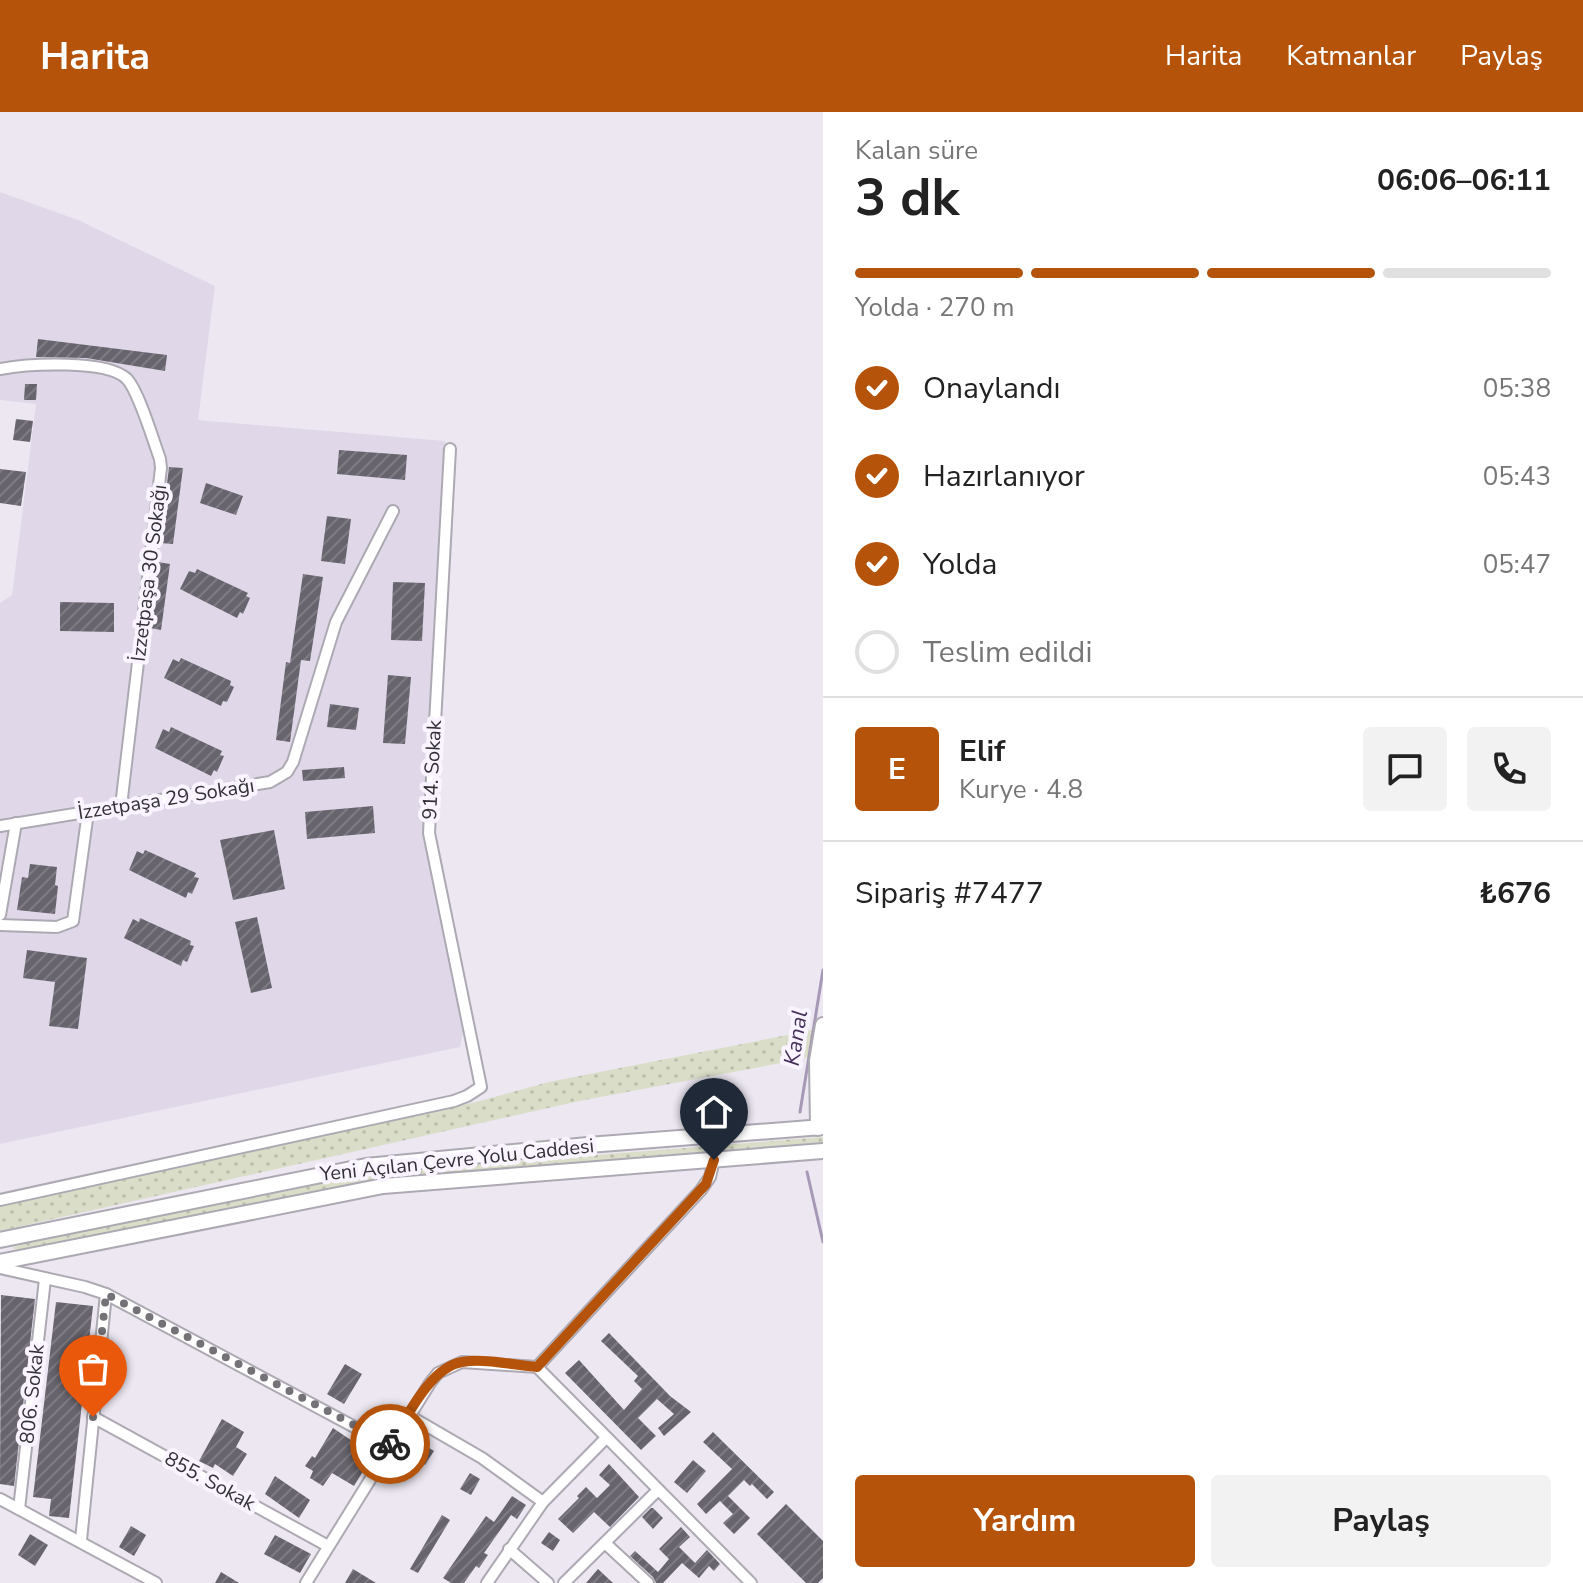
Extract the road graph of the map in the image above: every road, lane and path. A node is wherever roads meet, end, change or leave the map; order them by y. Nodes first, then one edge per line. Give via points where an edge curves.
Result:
1 (0, 369) edge
2 (450, 449) dead end
3 (393, 511) dead end
4 (121, 806) junction
5 (88, 812) junction
6 (16, 823) junction
7 (0, 826) edge
8 (0, 915) edge
9 (0, 925) edge
10 (823, 1025) edge
11 (820, 1127) edge
12 (823, 1151) edge
13 (714, 1160) junction
14 (0, 1200) edge
15 (0, 1240) edge
16 (0, 1262) edge
17 (0, 1268) edge
18 (45, 1279) junction
19 (106, 1294) junction
20 (537, 1367) junction
21 (408, 1415) junction
22 (93, 1417) junction
23 (606, 1438) junction
24 (390, 1446) junction
25 (658, 1490) junction
26 (0, 1499) edge
27 (543, 1502) junction
28 (19, 1509) junction
29 (81, 1540) junction
30 (605, 1543) junction
31 (328, 1546) junction
32 (509, 1549) junction
33 (156, 1583) edge
34 (306, 1583) edge
35 (487, 1583) edge
36 (548, 1583) edge
37 (564, 1583) edge
38 (648, 1583) edge
39 (751, 1583) edge

1 - 4 street, İzzetpaşa 30 Sokağı via 56,365 120,374 134,390 160,459
2 - 14 street, 914. Sokak via 429,833 481,1087 454,1101
3 - 4 street, İzzetpaşa 29 Sokağı via 336,622 287,772 270,782
4 - 5 street, İzzetpaşa 29 Sokağı
5 - 6 street, İzzetpaşa 29 Sokağı
5 - 9 street via 73,921 57,927
6 - 7 street, İzzetpaşa 29 Sokağı
6 - 8 street
10 - 11 main road via 816,1073
11 - 15 main road, Yeni Açılan Çevre Yolu Caddesi via 345,1169
12 - 13 main road, Yeni Açılan Çevre Yolu Caddesi
13 - 16 main road, Yeni Açılan Çevre Yolu Caddesi via 357,1190
13 - 20 street via 706,1184
17 - 18 street
18 - 19 street
18 - 28 street, 806. Sokak
19 - 22 street
19 - 24 street
20 - 21 street via 472,1362 449,1366
20 - 23 street
21 - 24 street
21 - 27 street
22 - 29 street
22 - 31 street, 855. Sokak
23 - 25 street
23 - 27 street
24 - 31 street
25 - 30 street
25 - 39 street
26 - 28 street
27 - 32 street
28 - 29 street
29 - 33 street
30 - 37 street
30 - 38 street
31 - 34 street
32 - 35 street
32 - 36 street

